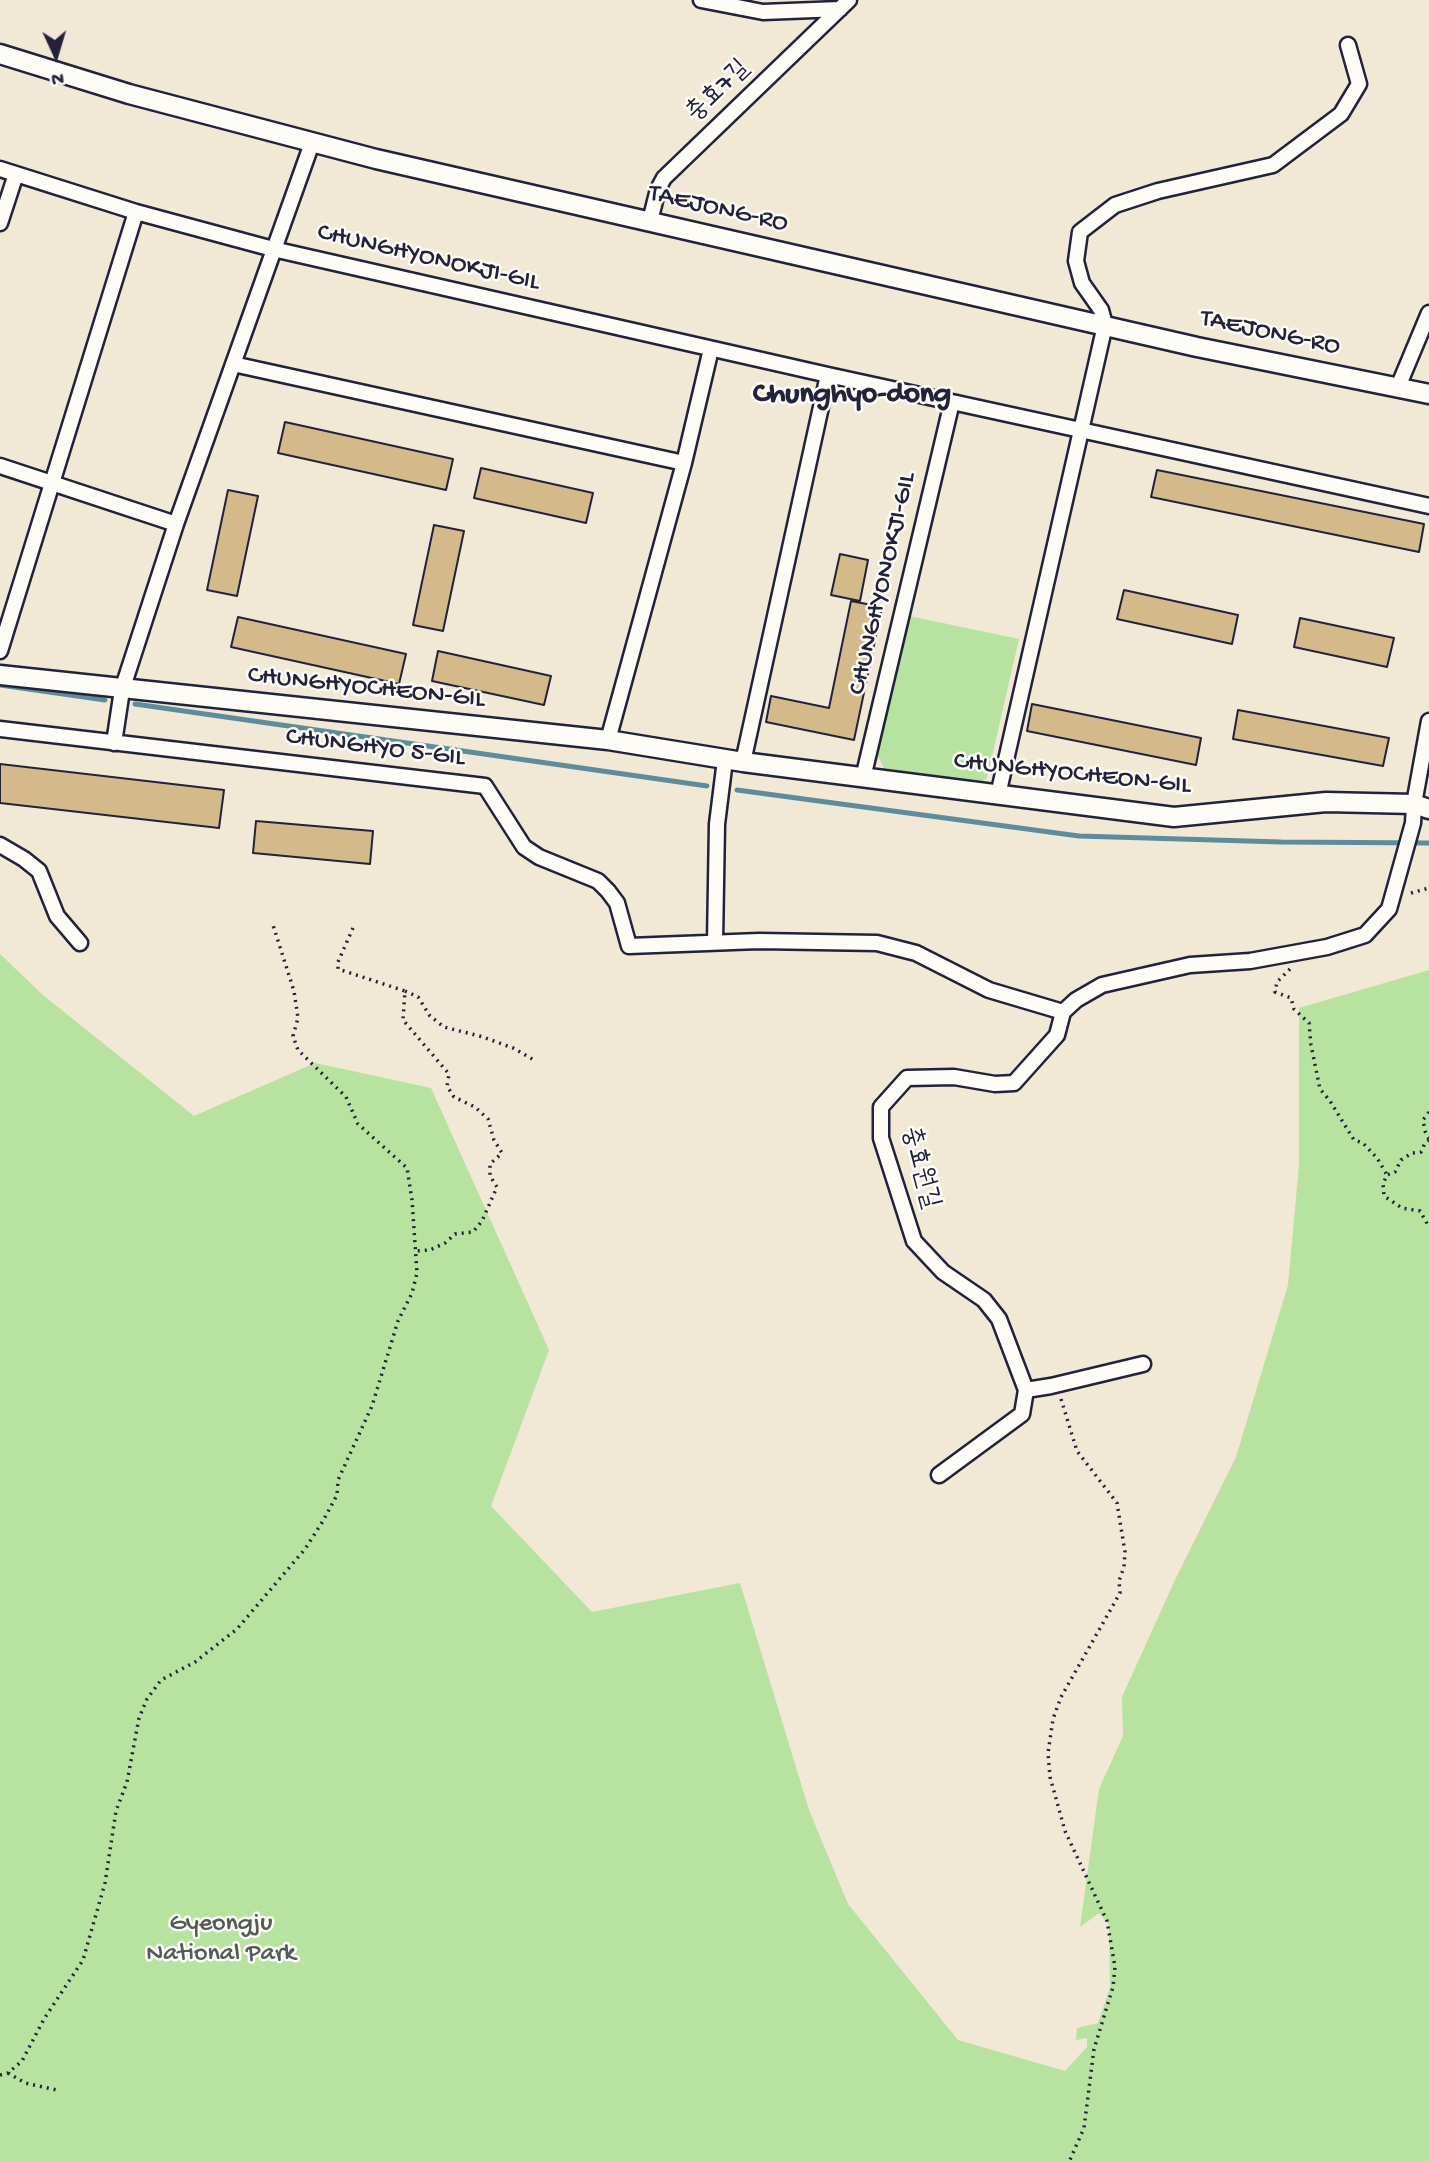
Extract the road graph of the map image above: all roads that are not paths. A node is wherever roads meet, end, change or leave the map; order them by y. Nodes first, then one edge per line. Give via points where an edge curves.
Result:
1 (701, 0) edge
2 (845, 5) edge
3 (1348, 45) dead end
4 (0, 54) edge
5 (312, 143) junction
6 (0, 169) edge
7 (16, 174) junction
8 (136, 212) junction
9 (650, 221) junction
10 (0, 223) edge
11 (273, 249) junction
12 (1429, 313) edge
13 (1105, 325) junction
14 (710, 349) junction
15 (233, 364) junction
16 (828, 375) junction
17 (1398, 387) junction
18 (1429, 394) edge
19 (952, 402) junction
20 (1081, 430) junction
21 (684, 464) junction
22 (0, 466) edge
23 (53, 483) junction
24 (1429, 506) edge
25 (177, 524) junction
26 (0, 651) edge
27 (0, 675) edge
28 (122, 690) junction
29 (1429, 721) edge
30 (0, 729) edge
31 (608, 740) junction
32 (114, 743) junction
33 (734, 761) junction
34 (863, 778) junction
35 (998, 795) junction
36 (1422, 807) edge
37 (0, 845) edge
38 (715, 942) junction
39 (80, 943) dead end
40 (1063, 1012) junction
41 (1143, 1364) dead end
42 (1027, 1390) junction
43 (939, 1475) dead end

1 - 2 street, 충효7길 via 763,12
2 - 9 street, 충효7길 via 664,178
3 - 13 street via 1359,84 1341,114 1273,165 1115,205 1080,232 1076,261 1082,284 1101,310
4 - 5 street, TAEJONG-RO
5 - 9 street, TAEJONG-RO
5 - 11 street
6 - 7 street, CHUNGHYONOKJI-GIL
7 - 8 street, CHUNGHYONOKJI-GIL
7 - 10 street
8 - 11 street, CHUNGHYONOKJI-GIL
8 - 23 street
9 - 13 street, TAEJONG-RO
11 - 14 street, CHUNGHYONOKJI-GIL
11 - 15 street
12 - 17 street
13 - 17 street, TAEJONG-RO
13 - 20 street
14 - 16 street, CHUNGHYONOKJI-GIL
14 - 21 street
15 - 21 street
15 - 25 street
16 - 19 street, CHUNGHYONOKJI-GIL
16 - 33 street
17 - 18 street, TAEJONG-RO
19 - 20 street, CHUNGHYONOKJI-GIL
19 - 34 street, CHUNGHYONOKJI-GIL
20 - 24 street, CHUNGHYONOKJI-GIL
20 - 35 street
21 - 31 street
22 - 23 street
23 - 25 street
23 - 26 street
25 - 28 street
27 - 28 street, CHUNGHYOCHEON-GIL
28 - 31 street, CHUNGHYOCHEON-GIL
28 - 32 street
29 - 36 street
30 - 32 street, CHUNGHYO 5-GIL
31 - 33 street, CHUNGHYOCHEON-GIL
32 - 38 street, CHUNGHYO 5-GIL via 485,786 524,847 598,881 608,891 617,903 629,946
33 - 34 street, CHUNGHYOCHEON-GIL
33 - 38 street via 717,824
34 - 35 street, CHUNGHYOCHEON-GIL
35 - 36 street, CHUNGHYOCHEON-GIL via 1174,817 1326,802
36 - 40 street via 1413,823 1389,909 1365,935 1327,947 1250,961 1190,965 1102,985
37 - 39 street via 39,871 57,916
38 - 40 street via 877,943 916,953 989,990
40 - 42 street, 충효원길 via 1057,1035 1014,1083 907,1078 881,1107 880,1138 914,1241 943,1272 984,1300 999,1319
41 - 42 street
42 - 43 street via 1021,1414

